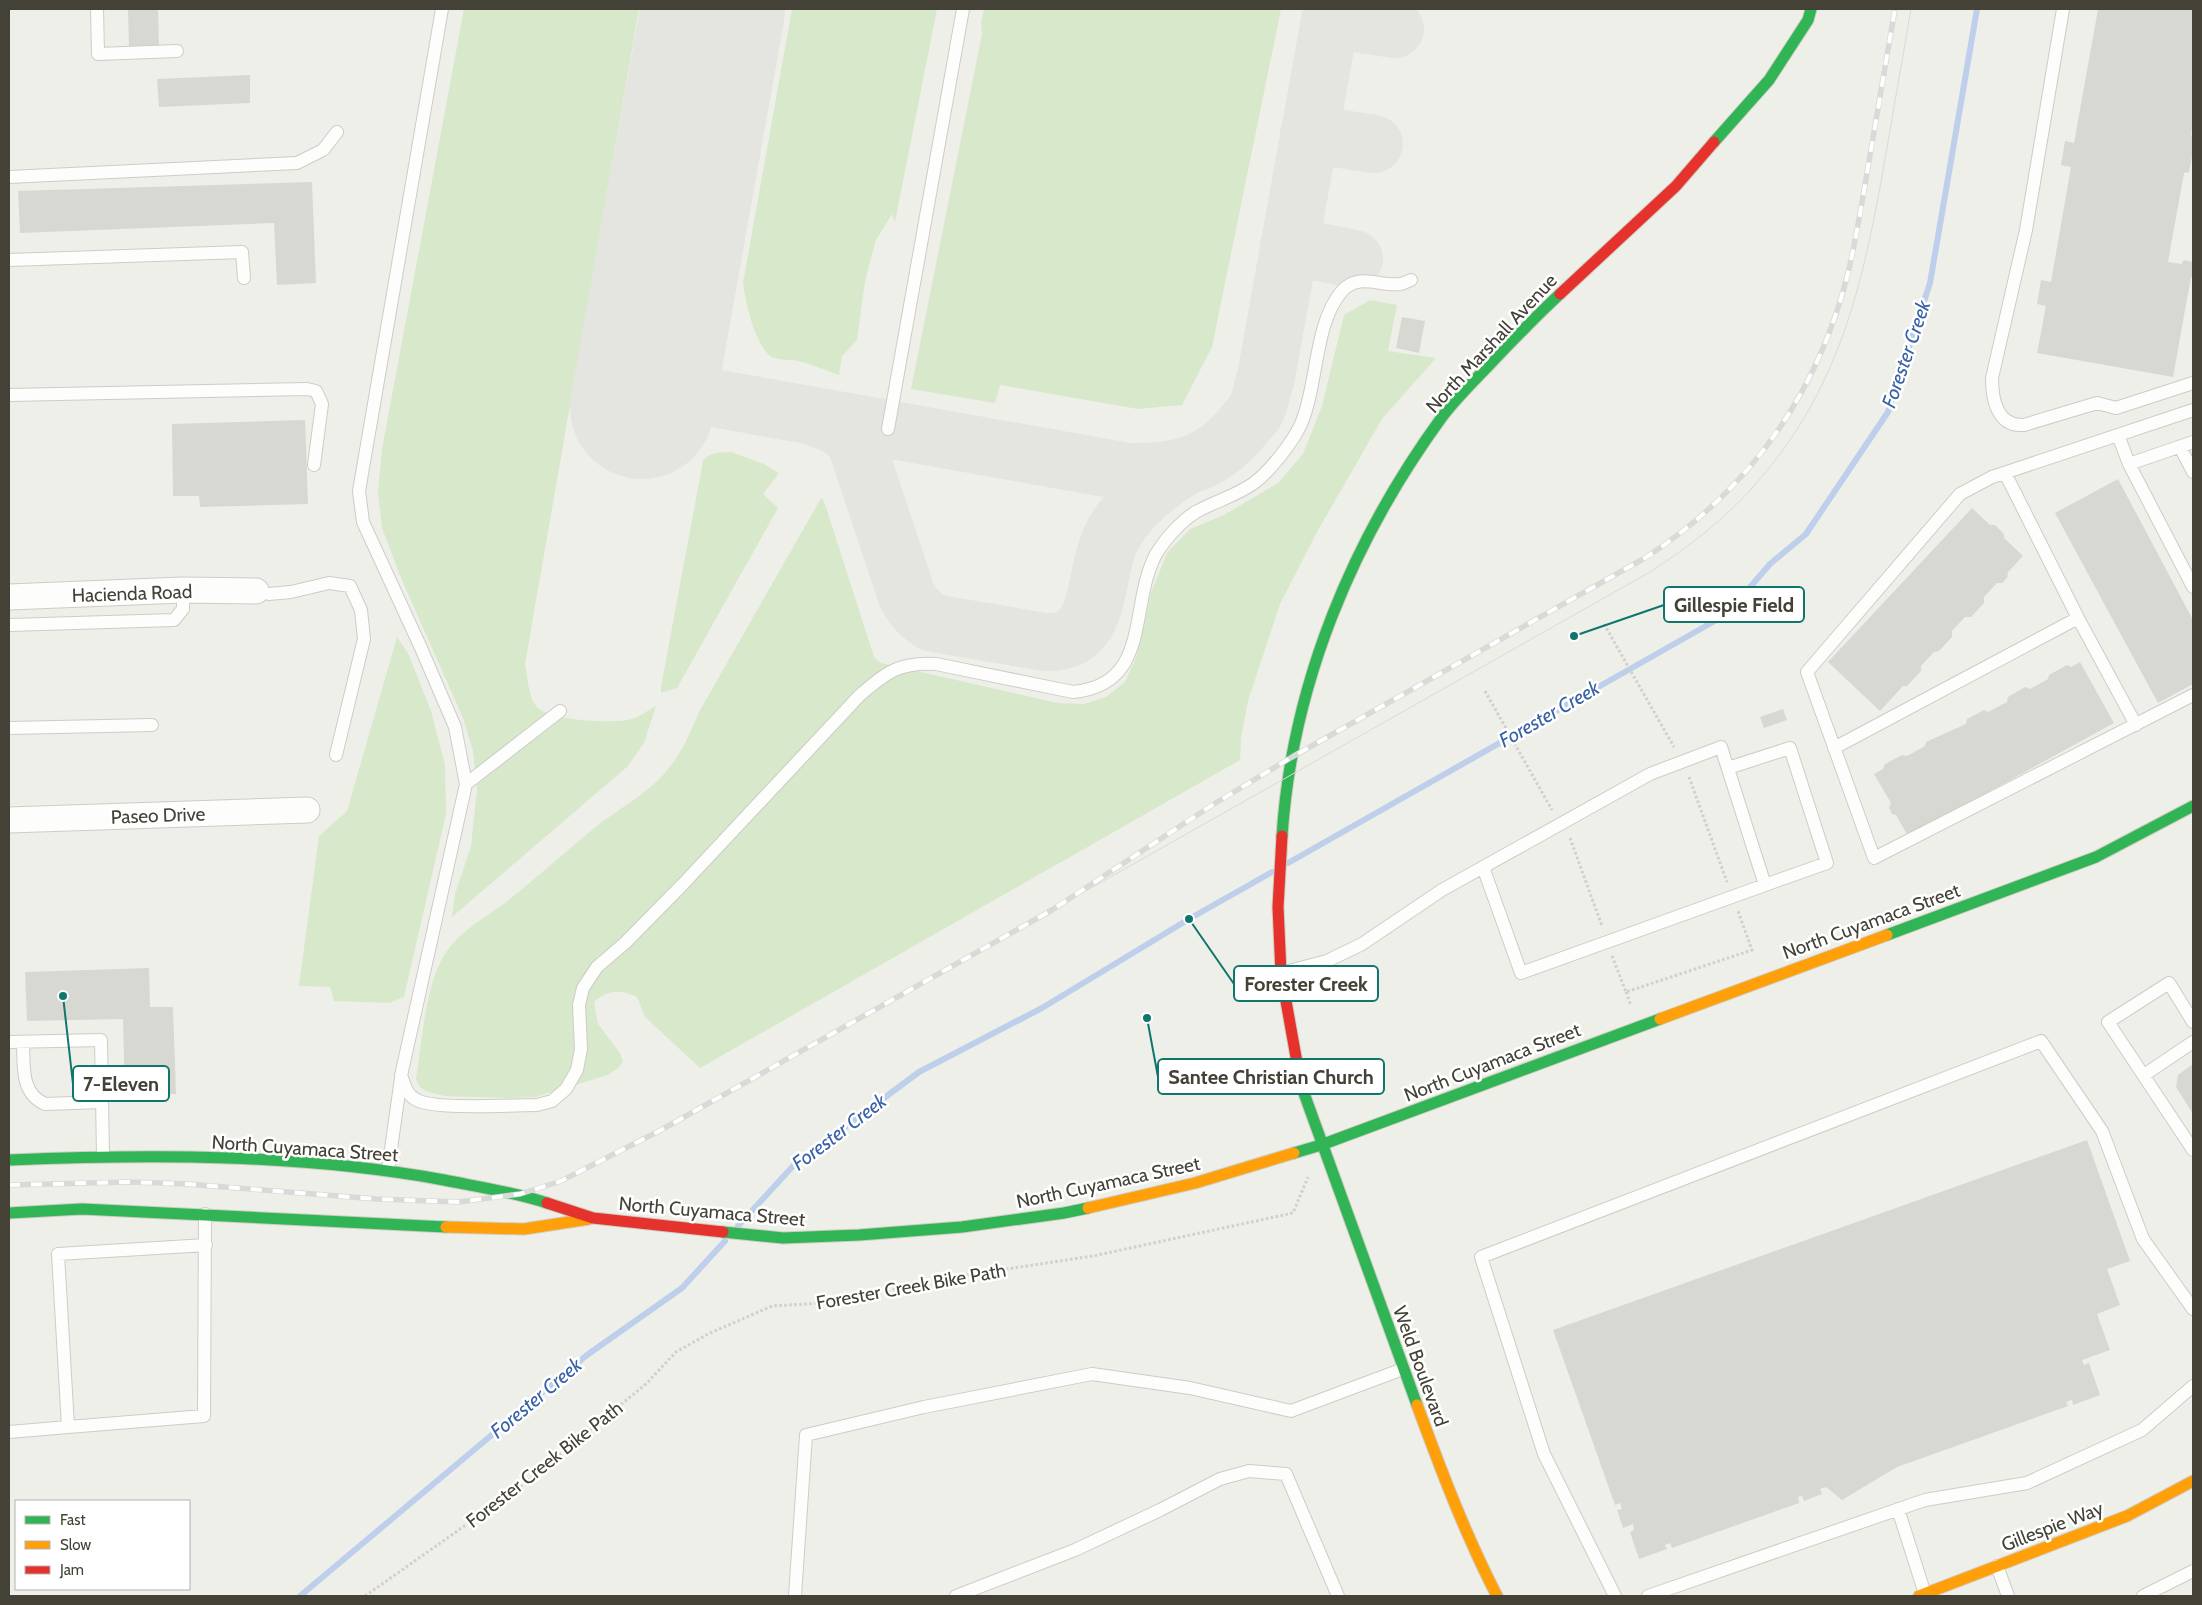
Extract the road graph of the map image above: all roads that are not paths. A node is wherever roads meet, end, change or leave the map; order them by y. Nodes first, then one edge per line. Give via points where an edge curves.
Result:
1 (97, 9) edge
2 (442, 9) edge
3 (963, 9) edge
4 (1811, 9) edge
5 (2063, 9) edge
6 (177, 51) dead end
7 (337, 132) dead end
8 (9, 177) edge
9 (9, 260) edge
10 (244, 278) dead end
11 (1411, 280) dead end
12 (2193, 382) edge
13 (9, 394) edge
14 (2193, 410) edge
15 (888, 429) dead end
16 (2118, 435) junction
17 (2193, 442) edge
18 (2180, 447) junction
19 (2129, 464) junction
20 (314, 465) dead end
21 (2193, 472) edge
22 (2005, 473) junction
23 (2193, 587) edge
24 (183, 590) junction
25 (256, 591) joint
26 (9, 597) edge
27 (2078, 618) junction
28 (9, 626) edge
29 (2193, 695) edge
30 (560, 711) dead end
31 (2136, 724) junction
32 (152, 725) dead end
33 (9, 728) edge
34 (1834, 748) junction
35 (336, 755) dead end
36 (1728, 768) junction
37 (466, 784) junction
38 (2193, 806) edge
39 (308, 810) dead end
40 (9, 820) edge
41 (1483, 867) junction
42 (1766, 885) junction
43 (1281, 973) junction
44 (2193, 1022) edge
45 (9, 1042) edge
46 (23, 1042) junction
47 (2193, 1042) edge
48 (401, 1075) junction
49 (2144, 1075) junction
50 (102, 1102) junction
51 (1321, 1144) junction
52 (2193, 1150) edge
53 (103, 1156) junction
54 (9, 1160) edge
55 (388, 1170) junction
56 (9, 1213) edge
57 (205, 1214) junction
58 (593, 1218) junction
59 (206, 1245) junction
60 (2193, 1309) edge
61 (1403, 1370) junction
62 (2193, 1386) edge
63 (68, 1427) junction
64 (9, 1432) edge
65 (2193, 1481) edge
66 (1898, 1509) junction
67 (1997, 1566) junction
68 (2193, 1571) edge
69 (1922, 1595) edge
70 (795, 1596) edge
71 (956, 1596) edge
72 (1338, 1596) edge
73 (1497, 1596) edge
74 (1614, 1596) edge
75 (1648, 1596) edge
76 (2008, 1596) edge
77 (2143, 1596) edge

1 - 6 lane via 98,54
2 - 37 lane via 359,491 363,522 455,727
3 - 15 lane
4 - 43 main road, North Marshall Avenue via 1808,20 1763,87 1676,186 1540,312 1443,416 1404,471 1374,524 1334,609 1297,727 1280,856 1278,927
5 - 12 lane via 2026,230 1992,378 1995,403 2004,419 2016,426 2097,403 2116,408
7 - 8 lane via 323,150 296,163
9 - 10 lane via 242,252
11 - 48 lane via 1400,284 1357,282 1343,289 1330,308 1301,424 1280,455 1254,482 1195,512 1170,535 1156,556 1145,585 1132,646 1124,666 1107,684 1073,692 917,663 885,673 860,695 684,883 597,968 583,988 579,1005 581,1049 577,1070 566,1089 552,1101 438,1105 418,1101 407,1093
13 - 20 lane via 316,391 322,404
14 - 16 lane
16 - 19 lane
16 - 22 lane
17 - 18 lane
18 - 19 lane
18 - 21 lane
19 - 23 lane
22 - 27 lane
22 - 34 lane via 1960,494 1807,672
24 - 25 street, Hacienda Road
24 - 26 street, Hacienda Road
24 - 28 lane via 183,609 174,620
25 - 35 lane via 269,594 291,592 329,583 350,586 361,610 364,639
27 - 31 lane
27 - 34 lane
29 - 31 lane
30 - 37 lane
31 - 34 lane via 1874,858
32 - 33 lane
36 - 41 lane via 1721,747 1656,771
36 - 42 lane
36 - 42 lane via 1790,748 1827,863
37 - 48 lane
38 - 51 main road, North Cuyamaca Street via 2096,857
39 - 40 street, Paseo Drive
41 - 42 lane via 1521,973
41 - 43 lane via 1442,890 1362,944 1327,961
43 - 51 main road, North Marshall Avenue via 1302,1091
44 - 49 lane via 2169,983 2108,1022
45 - 46 lane
46 - 50 lane via 25,1078 28,1089 38,1101 45,1104
46 - 50 lane via 101,1040
47 - 49 lane
48 - 55 lane
49 - 52 lane
50 - 53 lane
51 - 58 main road, North Cuyamaca Street via 1195,1183 1064,1213 962,1227 783,1238
51 - 61 main road, Weld Boulevard
53 - 54 main road, North Cuyamaca Street
53 - 55 main road, North Cuyamaca Street via 245,1159
55 - 58 main road, North Cuyamaca Street via 520,1194
56 - 57 main road, North Cuyamaca Street via 82,1209
57 - 58 main road, North Cuyamaca Street via 427,1227 524,1229
57 - 59 lane
59 - 63 lane via 204,1416
59 - 63 lane via 58,1254
60 - 74 lane via 2143,1239 2102,1131 2042,1041 1481,1257 1544,1454
61 - 70 lane via 1291,1411 1190,1388 1092,1374 924,1407 806,1435
61 - 73 main road, Weld Boulevard via 1459,1516
62 - 66 lane via 2142,1430 2028,1483 1924,1500
63 - 64 lane
65 - 67 main road, Gillespie Way via 2127,1516
66 - 69 lane
66 - 75 lane
67 - 69 main road, Gillespie Way
67 - 76 lane
68 - 77 lane
71 - 72 lane via 1075,1550 1220,1479 1249,1471 1286,1474

